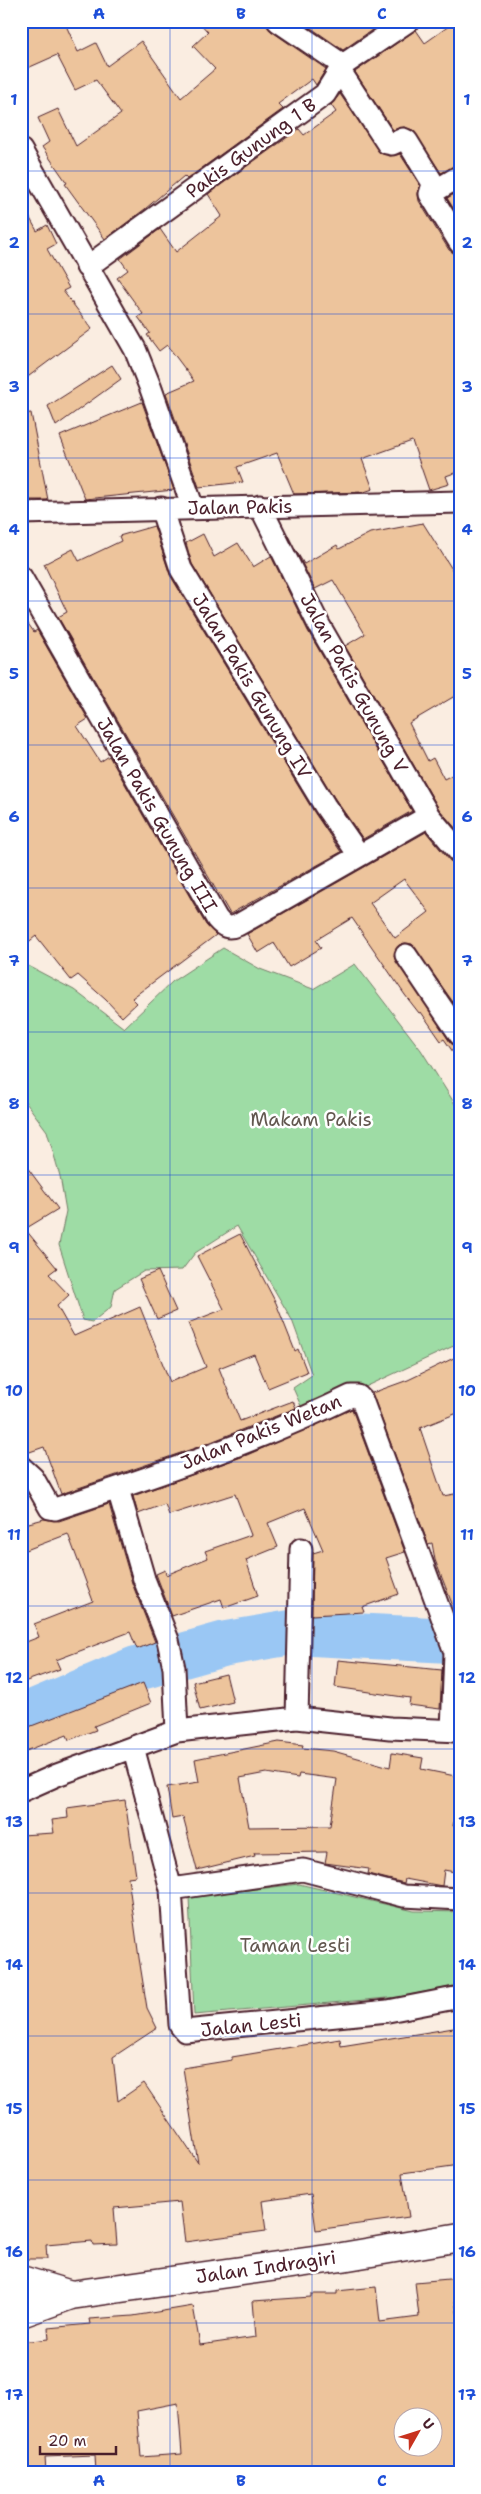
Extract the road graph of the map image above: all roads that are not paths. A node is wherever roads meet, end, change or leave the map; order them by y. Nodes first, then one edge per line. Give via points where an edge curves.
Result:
1 (278, 21) edge
2 (408, 21) edge
3 (342, 68) junction
4 (21, 150) edge
5 (460, 176) edge
6 (430, 194) junction
7 (460, 243) edge
8 (87, 267) junction
9 (460, 502) edge
10 (260, 506) junction
11 (161, 508) junction
12 (193, 508) junction
13 (21, 513) edge
14 (21, 577) edge
15 (429, 816) junction
16 (460, 853) edge
17 (359, 855) junction
18 (406, 955) dead end
19 (460, 1035) edge
20 (21, 1467) edge
21 (118, 1488) junction
22 (302, 1549) dead end
23 (297, 1718) junction
24 (177, 1731) junction
25 (456, 1731) edge
26 (133, 1747) junction
27 (21, 1791) edge
28 (171, 1888) junction
29 (460, 1899) edge
30 (460, 1997) edge
31 (460, 2237) edge
32 (21, 2280) edge
33 (71, 2295) junction
34 (21, 2313) edge

1 - 3 street
2 - 3 street, Pakis Gunung 1 B
3 - 6 street via 387,143 406,141 433,184
3 - 8 street, Pakis Gunung 1 B via 325,94
4 - 8 street
5 - 6 street
6 - 7 street
8 - 12 street via 146,374
9 - 10 street, Jalan Pakis
10 - 12 street, Jalan Pakis
10 - 15 street, Jalan Pakis Gunung V via 319,625
11 - 12 street, Jalan Pakis
11 - 13 street, Jalan Pakis
11 - 17 street, Jalan Pakis Gunung IV via 181,569 325,806
14 - 17 street, Jalan Pakis Gunung III via 223,926 238,925
15 - 16 street, Jalan Pakis Gunung V
15 - 17 street, Jalan Pakis Gunung III
18 - 19 street
20 - 21 street, Jalan Pakis Wetan via 33,1478 53,1509
21 - 24 street via 144,1579 168,1640 174,1668
21 - 25 street, Jalan Pakis Wetan via 306,1418 351,1396 358,1396 455,1652
22 - 23 street
23 - 24 street
23 - 25 street
24 - 26 street
26 - 27 street
26 - 28 street, Jalan Lesti
28 - 29 street via 303,1870 404,1896
28 - 30 street, Jalan Lesti via 180,2025 185,2031 388,2011
31 - 33 street, Jalan Indragiri
32 - 33 street, Jalan Indragiri
33 - 34 street, Jalan Indragiri

